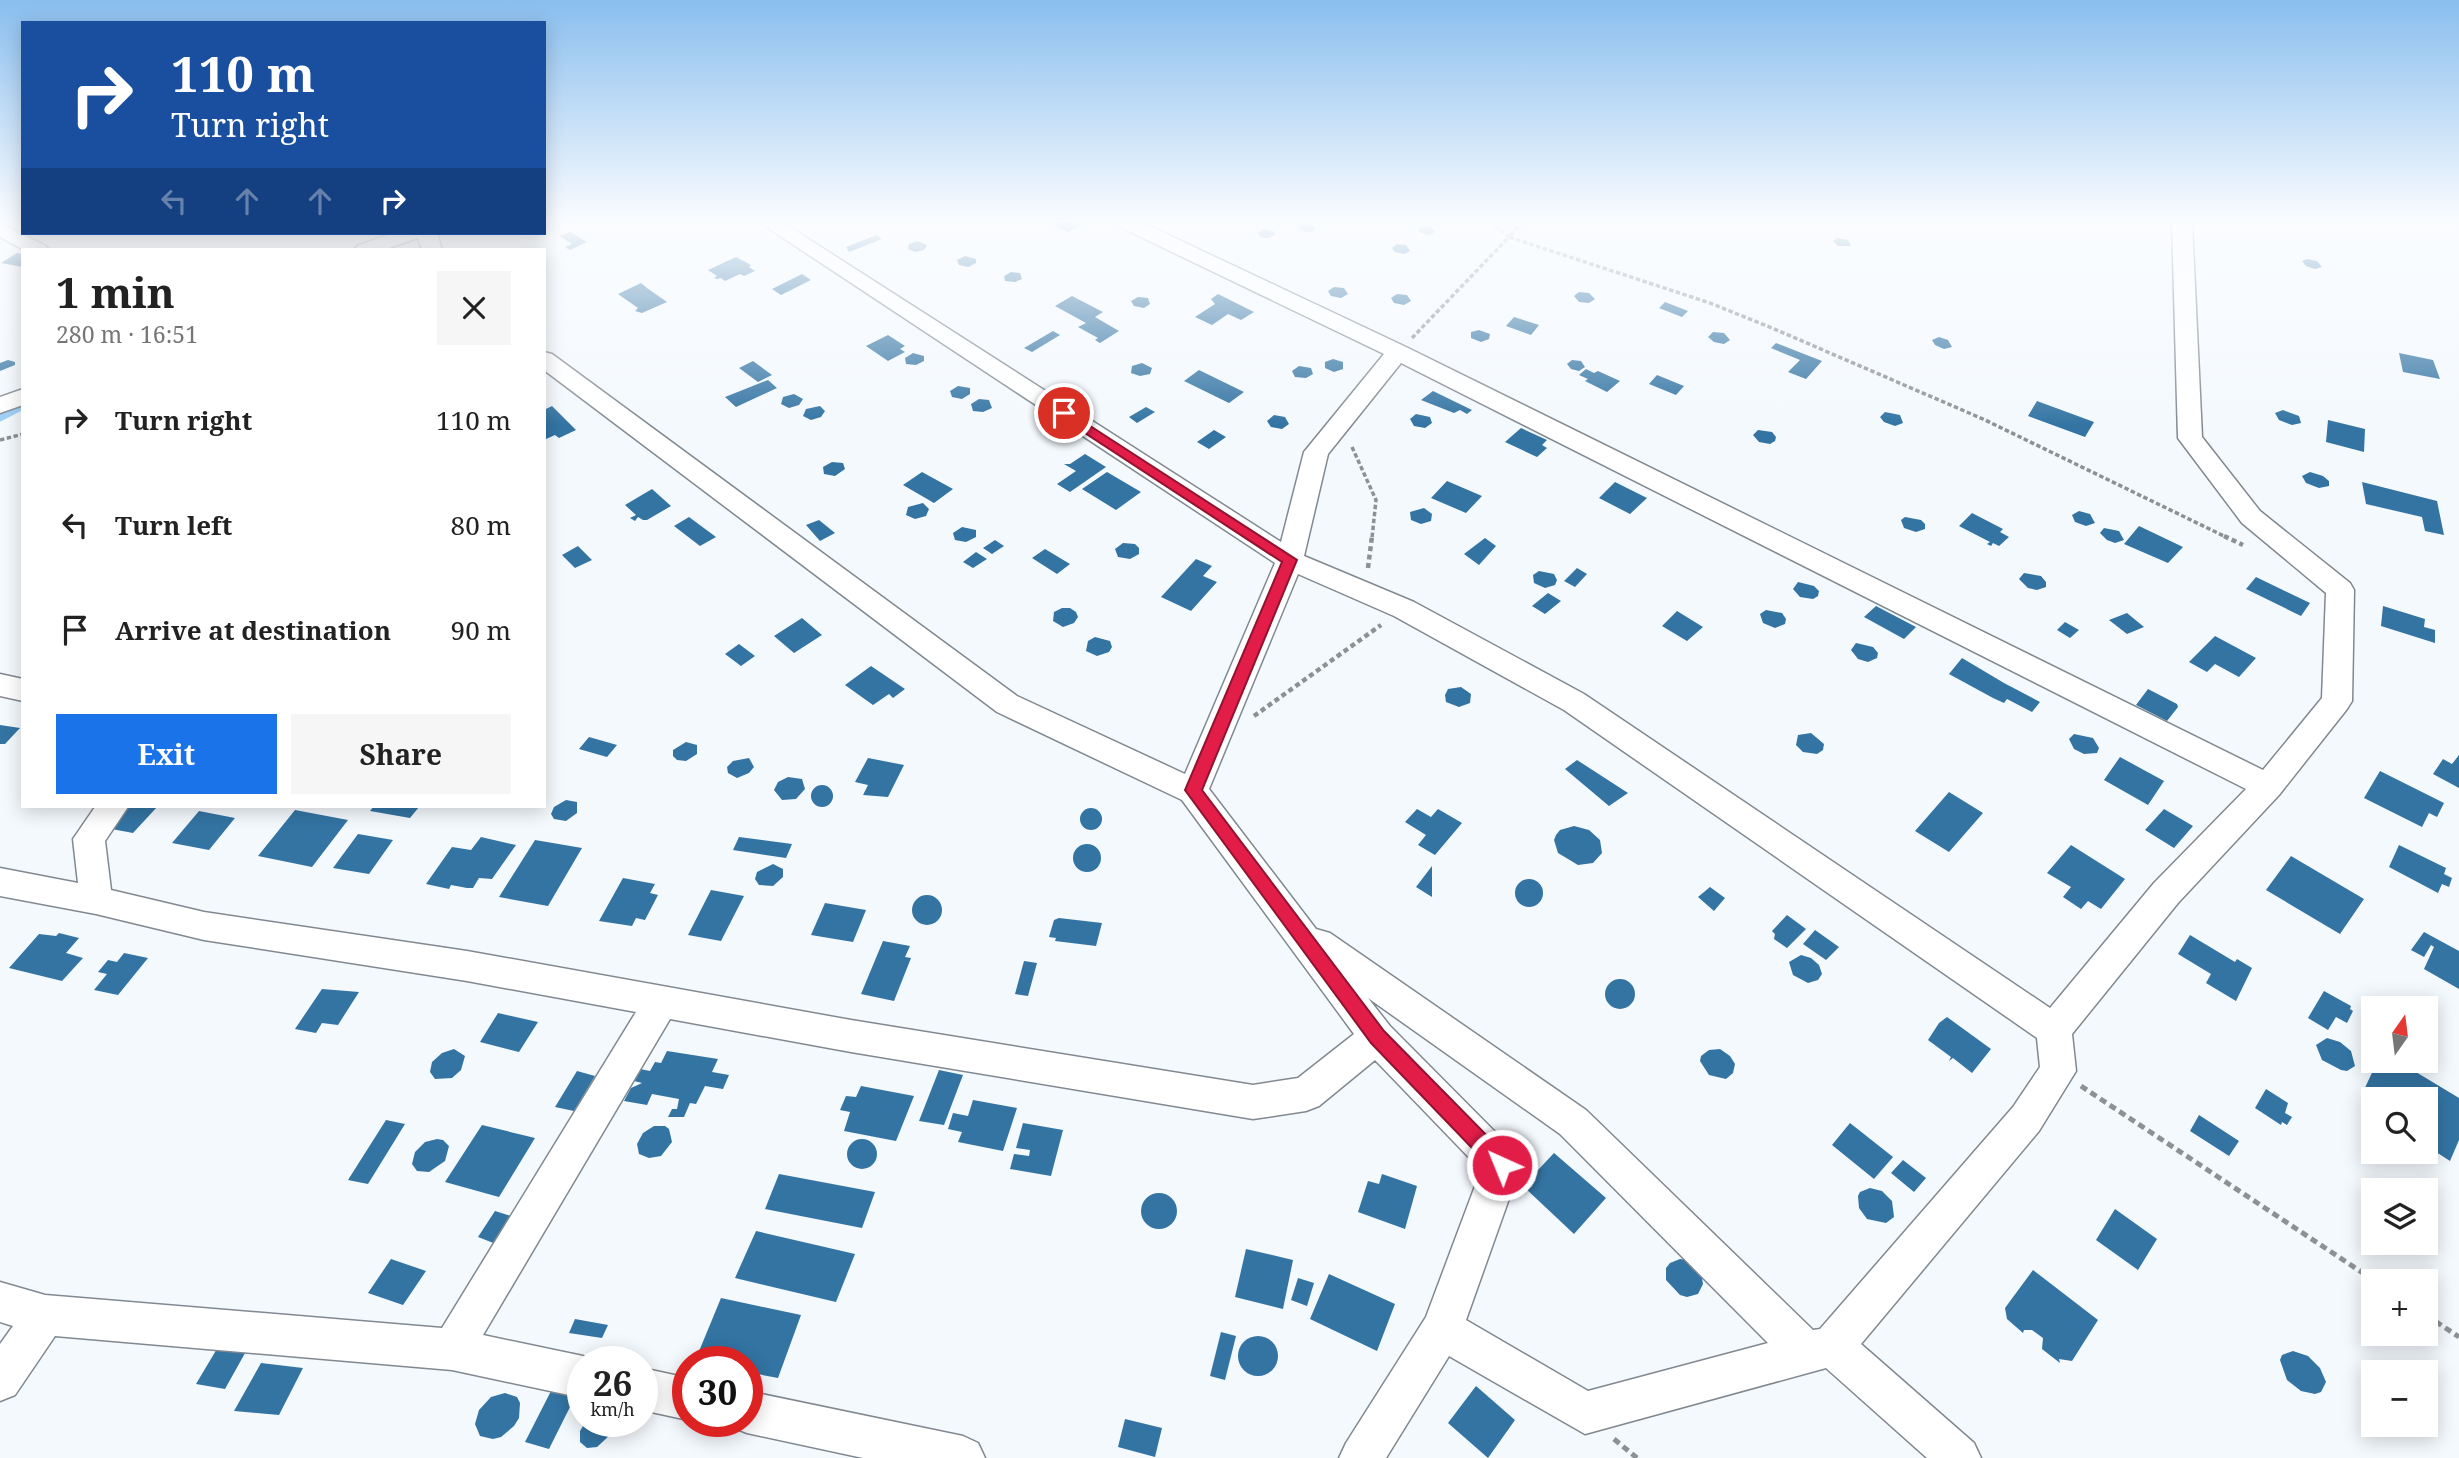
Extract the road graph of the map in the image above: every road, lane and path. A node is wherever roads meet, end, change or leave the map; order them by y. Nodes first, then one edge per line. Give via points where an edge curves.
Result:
1 (874, 290) edge
2 (1268, 290) edge
3 (1458, 290) edge
4 (1671, 290) edge
5 (2185, 290) edge
6 (1398, 352) junction
7 (546, 360) edge
8 (21, 397) edge
9 (0, 406) edge
10 (1338, 426) junction
11 (21, 435) edge
12 (0, 440) edge
13 (2255, 550) dead end
14 (1290, 560) junction
15 (1365, 592) junction
16 (1404, 609) junction
17 (0, 685) edge
18 (21, 690) edge
19 (1212, 747) junction
20 (2267, 786) junction
21 (1193, 790) junction
22 (111, 808) edge
23 (0, 883) edge
24 (96, 900) junction
25 (1295, 927) junction
26 (662, 1001) junction
27 (2054, 1030) junction
28 (1377, 1037) junction
29 (2058, 1071) junction
30 (2361, 1272) edge
31 (0, 1302) edge
32 (45, 1315) junction
33 (2438, 1323) edge
34 (1442, 1329) junction
35 (2459, 1337) edge
36 (452, 1349) junction
37 (1820, 1350) junction
38 (567, 1374) edge
39 (0, 1380) edge
40 (763, 1415) edge
41 (963, 1458) edge
42 (1361, 1458) edge
43 (1959, 1458) edge

1 - 14 street
2 - 6 street
3 - 6 path
4 - 13 path via 1772,328 1983,419
5 - 20 street via 2190,438 2251,517 2340,590 2337,701
6 - 10 street
6 - 20 street
7 - 21 street via 1007,704
8 - 9 street
10 - 14 street via 1316,452
10 - 15 path via 1359,458 1376,500
11 - 12 path
14 - 15 street
14 - 19 street
15 - 16 street
16 - 19 path
16 - 27 street via 1574,702
17 - 18 street
19 - 21 street
20 - 27 street via 2166,893
21 - 25 street
22 - 24 street via 89,839
23 - 24 street
24 - 26 street via 204,926
25 - 28 street
25 - 37 street via 1573,1122
26 - 28 street via 1253,1102 1306,1094
26 - 36 street
27 - 29 street
28 - 34 street via 1502,1165
29 - 30 path
29 - 37 street via 2026,1119
31 - 32 street
32 - 36 street
32 - 39 street
33 - 35 path
34 - 37 street via 1584,1413
34 - 42 street
36 - 38 street
37 - 43 street
40 - 41 street

